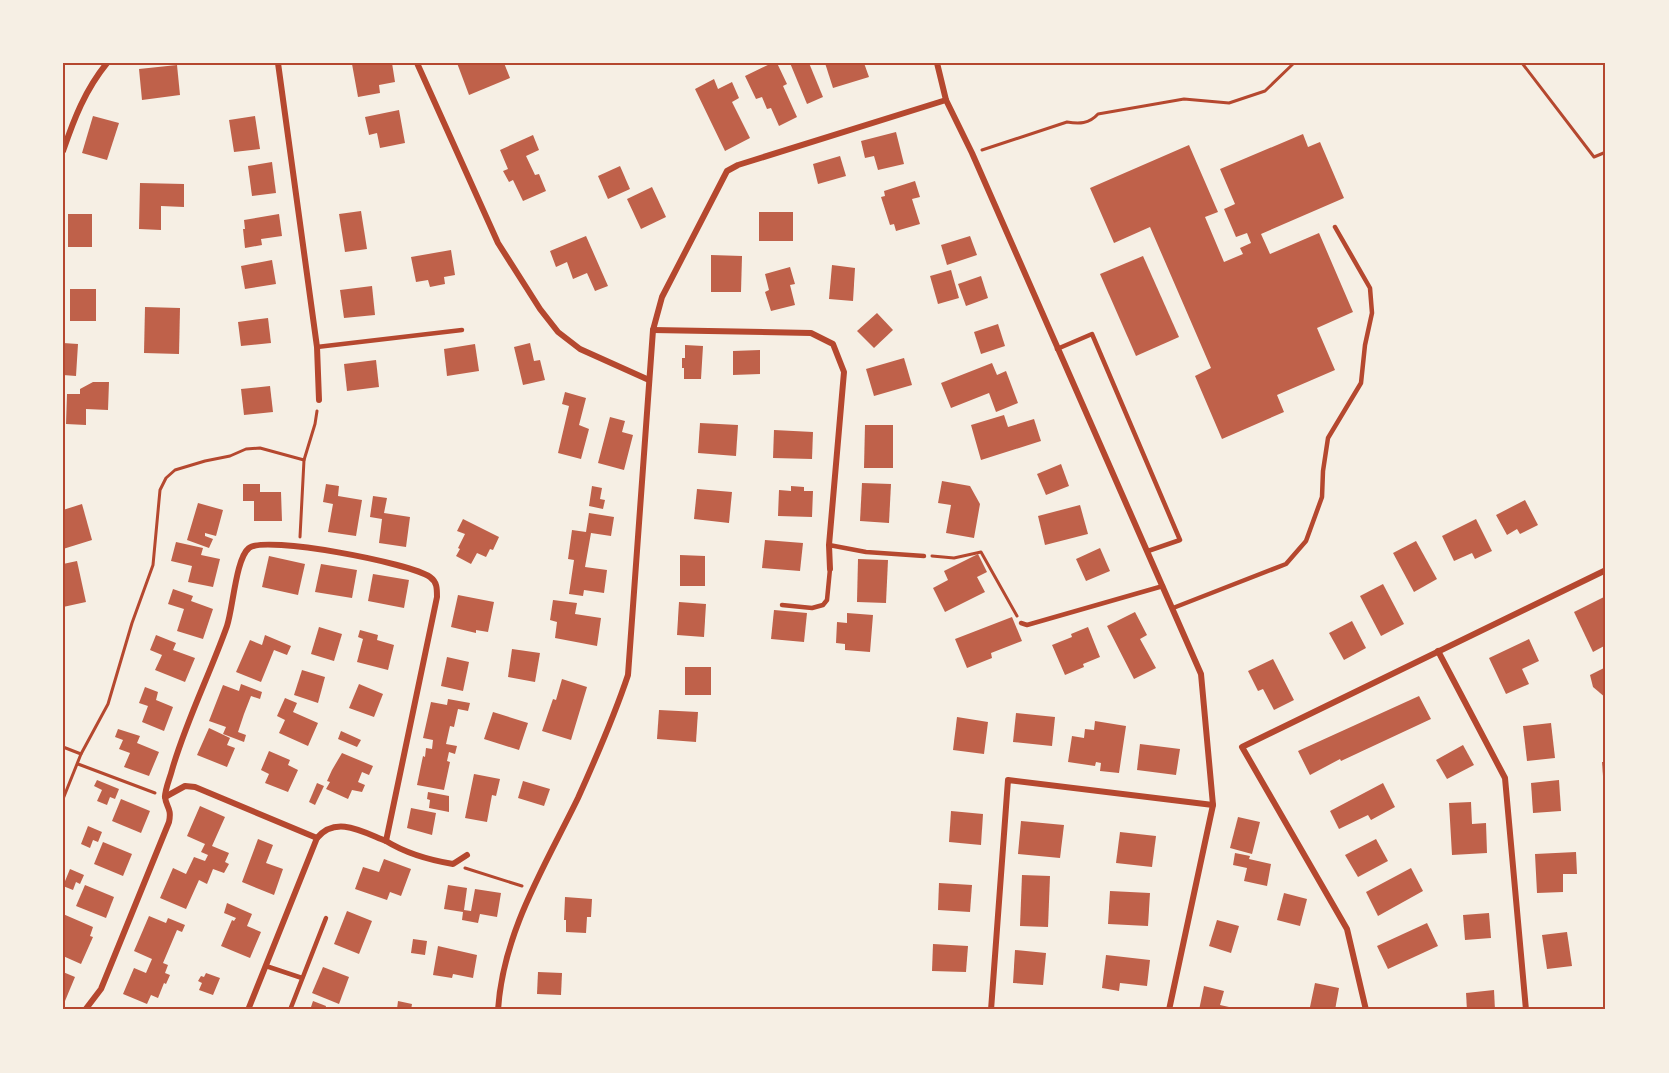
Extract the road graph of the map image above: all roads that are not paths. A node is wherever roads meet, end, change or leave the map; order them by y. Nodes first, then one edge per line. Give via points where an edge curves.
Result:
1 (107, 63) edge
2 (278, 63) edge
3 (417, 63) edge
4 (937, 63) edge
5 (946, 100) junction
6 (63, 151) edge
7 (1335, 226) dead end
8 (462, 330) dead end
9 (653, 330) junction
10 (317, 347) junction
11 (1057, 349) junction
12 (649, 380) junction
13 (319, 400) road end
14 (829, 545) junction
15 (1148, 552) junction
16 (924, 555) road end
17 (830, 568) joint
18 (1606, 570) edge
19 (1163, 586) junction
20 (782, 605) dead end
21 (1173, 608) junction
22 (1021, 623) road end
23 (1438, 651) junction
24 (165, 797) junction
25 (1213, 805) junction
26 (317, 838) junction
27 (386, 841) junction
28 (467, 855) dead end
29 (326, 918) dead end
30 (266, 966) junction
31 (302, 978) junction
32 (85, 1010) edge
33 (248, 1010) edge
34 (290, 1010) edge
35 (498, 1010) edge
36 (991, 1010) edge
37 (1169, 1010) edge
38 (1366, 1010) edge
39 (1526, 1010) edge

1 - 6 street via 94,78 75,115
2 - 10 street
3 - 12 street via 498,243 540,309 558,332 580,349
4 - 5 street
5 - 9 street via 727,171 662,297
5 - 11 street
7 - 21 lane via 1370,288 1372,313 1361,383 1328,438 1322,497 1306,541 1286,564
8 - 10 lane
9 - 12 street
9 - 14 street via 812,333 833,344 844,372
10 - 13 street
11 - 15 street
11 - 15 lane via 1092,334 1180,540
12 - 35 street via 628,675 578,797 532,889 508,951
14 - 16 lane via 866,552
14 - 17 street
15 - 19 street
17 - 20 lane via 827,600 823,605
18 - 23 street
19 - 21 street
19 - 22 lane via 1027,625
21 - 25 street via 1201,674
23 - 38 street via 1242,747 1347,929
23 - 39 street via 1505,778
24 - 26 street via 185,786 195,787
24 - 27 street via 176,752 228,621 242,557 249,547 262,544 300,548 391,562 432,578 437,597
24 - 32 street via 171,812 169,822 100,989
25 - 36 street via 1008,780
25 - 37 street
26 - 27 street via 324,829 337,825
26 - 30 street
27 - 28 street via 429,860 453,864
29 - 31 lane
30 - 31 lane
30 - 33 street
31 - 34 lane

